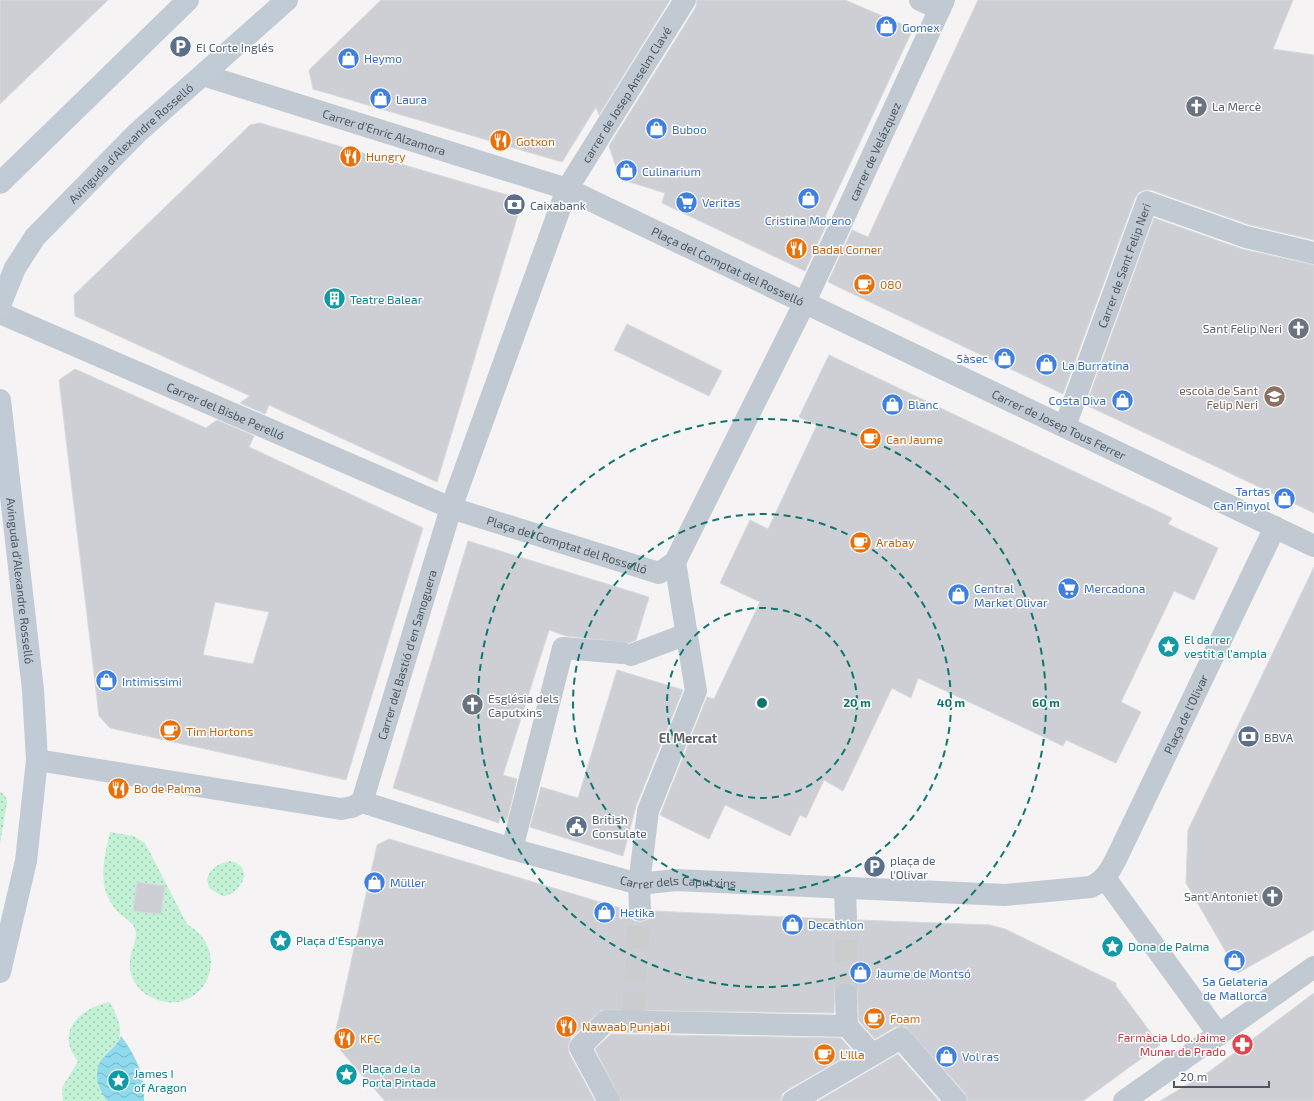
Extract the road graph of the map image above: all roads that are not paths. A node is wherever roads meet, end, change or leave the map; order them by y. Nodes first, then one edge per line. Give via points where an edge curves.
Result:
1 (188, 0) edge
2 (287, 0) edge
3 (685, 0) edge
4 (920, 0) edge
5 (942, 4) edge
6 (203, 75) junction
7 (0, 183) edge
8 (566, 189) junction
9 (1314, 253) edge
10 (806, 302) junction
11 (0, 305) edge
12 (0, 313) edge
13 (0, 400) edge
14 (1065, 426) junction
15 (452, 508) junction
16 (1275, 527) junction
17 (1314, 546) edge
18 (675, 562) junction
19 (686, 634) junction
20 (37, 760) junction
21 (362, 802) junction
22 (512, 849) junction
23 (1105, 878) junction
24 (639, 884) junction
25 (846, 888) junction
26 (640, 910) tunnel mouth
27 (846, 919) tunnel mouth
28 (1314, 967) edge
29 (0, 972) edge
30 (846, 995) tunnel mouth
31 (847, 1026) junction
32 (1219, 1035) junction
33 (872, 1054) junction
34 (955, 1100) edge
35 (610, 1101) edge
36 (793, 1101) edge
37 (1124, 1101) edge

1 - 7 main road
2 - 6 main road, Avinguda d'Alexandre Rosselló
3 - 8 street, carrer de Josep Anselm Clavé
4 - 5 street
5 - 10 street, carrer de Velázquez
6 - 8 street, Carrer d'Enric Alzamora
6 - 11 main road, Avinguda d'Alexandre Rosselló via 138,133 35,237 15,268
8 - 10 street, Plaça del Comptat del Rosselló
8 - 15 street
9 - 14 street, Carrer de Sant Felip Neri via 1246,238 1147,202
10 - 14 street, Carrer de Josep Tous Ferrer
10 - 18 street, Plaça del Comptat del Rosselló
12 - 15 street, Carrer del Bisbe Perelló
13 - 20 main road, Avinguda d'Alexandre Rosselló via 33,690
14 - 16 street, Carrer de Josep Tous Ferrer
15 - 18 street, Plaça del Comptat del Rosselló via 659,573
15 - 21 street, Carrer del Bastió d'en Sanoguera
16 - 17 street, Carrer de Josep Tous Ferrer
16 - 23 street, Plaça de l'Olivar
18 - 19 street
19 - 22 street via 627,654 563,648
19 - 24 street via 696,692 648,811
20 - 21 street via 341,809
20 - 29 main road via 26,861
21 - 22 street, Carrer dels Caputxins
22 - 24 street, Carrer dels Caputxins
23 - 25 street, Carrer dels Caputxins via 1091,887 1005,895
23 - 32 street
24 - 25 street, Carrer dels Caputxins via 676,880
24 - 26 street
25 - 27 street
28 - 32 street
30 - 31 street
31 - 33 street
31 - 35 street via 632,1017 606,1021 580,1047
32 - 37 street
33 - 34 street via 901,1038
33 - 36 street

